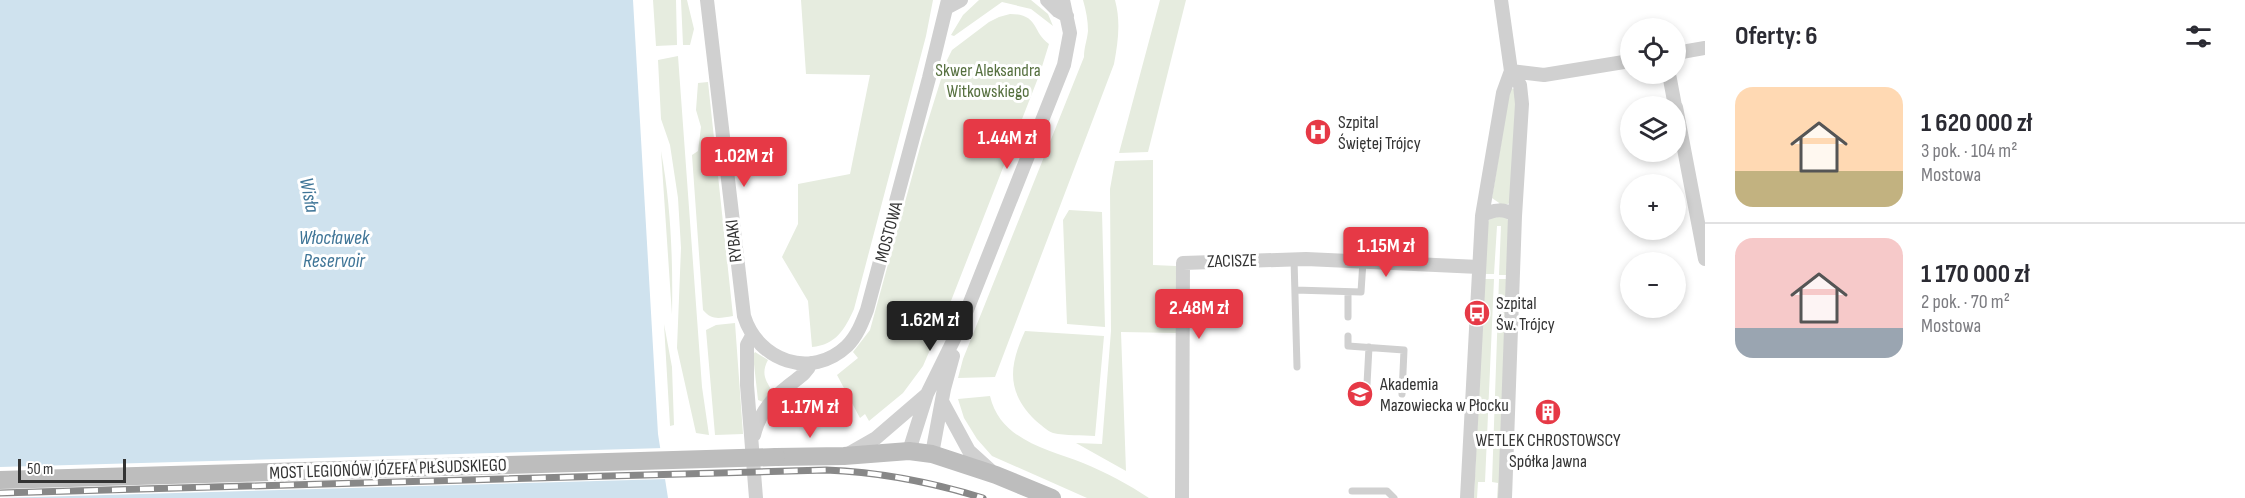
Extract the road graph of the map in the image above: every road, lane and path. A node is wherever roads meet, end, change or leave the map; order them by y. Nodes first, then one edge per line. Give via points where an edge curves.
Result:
1 (707, 0) edge
2 (961, 0) edge
3 (1047, 0) edge
4 (1063, 0) edge
5 (1501, 0) edge
6 (947, 4) edge
7 (1067, 16) junction
8 (1705, 48) edge
9 (1686, 51) edge
10 (1620, 63) edge
11 (1511, 70) junction
12 (1686, 160) edge
13 (1482, 216) junction
14 (1515, 216) junction
15 (1294, 259) junction
16 (1705, 260) edge
17 (1363, 261) junction
18 (1479, 267) junction
19 (1294, 290) junction
20 (1348, 292) junction
21 (1348, 317) dead end
22 (961, 325) junction
23 (752, 336) junction
24 (1348, 336) dead end
25 (1369, 347) junction
26 (812, 363) junction
27 (1297, 367) dead end
28 (1367, 384) dead end
29 (927, 394) junction
30 (1402, 394) dead end
31 (943, 403) junction
32 (753, 440) junction
33 (909, 452) junction
34 (932, 454) junction
35 (844, 456) junction
36 (996, 475) junction
37 (0, 480) edge
38 (1352, 491) dead end
39 (756, 498) edge
40 (1052, 498) edge
41 (1182, 498) edge
42 (1394, 498) edge
43 (1467, 498) edge
44 (1505, 498) edge

1 - 23 street, RYBAKI via 740,294
2 - 6 street, MOSTOWA
3 - 7 street
4 - 7 street
5 - 11 street
6 - 26 street, MOSTOWA via 860,329 847,346
7 - 22 street via 1069,43 1064,66
8 - 9 street
10 - 11 street via 1544,75
11 - 13 street via 1503,93
11 - 14 street via 1520,85 1522,104
12 - 16 street
13 - 14 street via 1502,210
13 - 18 street
14 - 44 street
15 - 17 street, ZACISZE
15 - 19 lane
15 - 41 street, ZACISZE via 1183,263
17 - 18 street, ZACISZE
17 - 20 lane via 1361,292
18 - 43 street
19 - 20 lane
19 - 27 lane
20 - 21 lane
22 - 29 street
22 - 31 street
23 - 26 street via 777,357
23 - 32 street via 747,345 747,373
24 - 25 lane via 1348,345
25 - 28 lane
25 - 30 lane via 1404,350
26 - 32 street via 805,374 769,404
29 - 33 street
29 - 35 street via 876,438
31 - 34 street
31 - 36 street via 969,452
32 - 39 street
33 - 34 main road
33 - 35 main road
34 - 36 main road
35 - 37 main road, MOST LEGIONÓW JÓZEFA PIŁSUDSKIEGO, bridge
36 - 40 main road
38 - 42 lane via 1387,491

